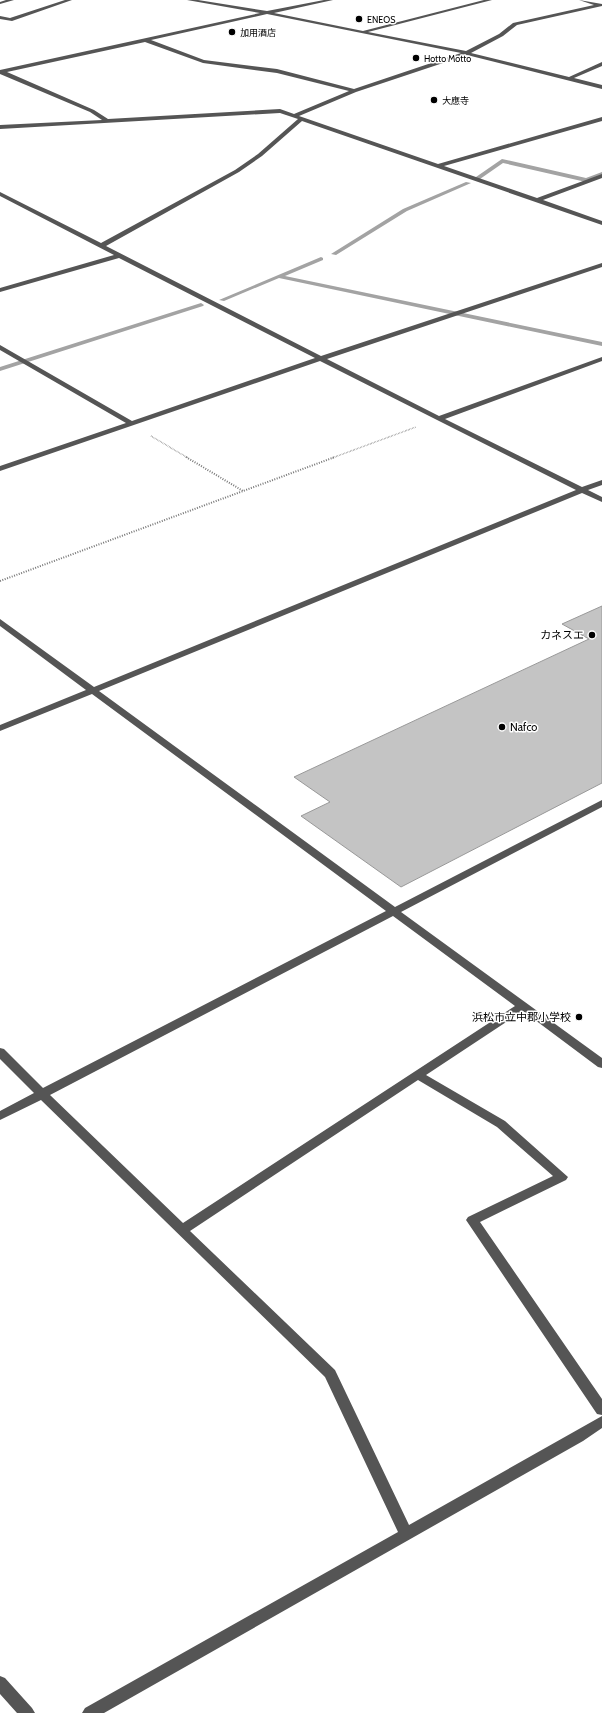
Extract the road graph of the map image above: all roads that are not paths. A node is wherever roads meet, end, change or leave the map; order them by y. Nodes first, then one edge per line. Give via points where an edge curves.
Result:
1 (12, 0) edge
2 (70, 0) edge
3 (189, 0) edge
4 (235, 0) edge
5 (331, 0) edge
6 (490, 0) edge
7 (581, 0) edge
8 (0, 3) edge
9 (226, 6) junction
10 (601, 6) edge
11 (263, 12) junction
12 (0, 17) edge
13 (361, 32) junction
14 (144, 40) junction
15 (467, 53) junction
16 (602, 64) edge
17 (0, 71) edge
18 (569, 79) junction
19 (602, 88) edge
20 (354, 91) junction
21 (294, 116) junction
22 (302, 119) junction
23 (602, 119) edge
24 (106, 120) junction
25 (0, 127) edge
26 (438, 166) junction
27 (602, 176) edge
28 (0, 194) edge
29 (536, 201) junction
30 (602, 223) edge
31 (101, 246) junction
32 (121, 255) junction
33 (602, 265) edge
34 (0, 290) edge
35 (0, 347) edge
36 (322, 358) junction
37 (602, 359) edge
38 (438, 419) junction
39 (132, 424) junction
40 (0, 469) edge
41 (602, 482) edge
42 (583, 490) junction
43 (602, 500) edge
44 (0, 622) edge
45 (91, 690) junction
46 (0, 728) edge
47 (602, 803) edge
48 (394, 910) junction
49 (523, 1006) junction
50 (0, 1052) edge
51 (602, 1064) edge
52 (418, 1075) junction
53 (42, 1094) junction
54 (0, 1116) edge
55 (182, 1230) junction
56 (602, 1410) edge
57 (602, 1421) edge
58 (407, 1535) junction
59 (0, 1683) edge
60 (27, 1713) edge
61 (90, 1713) edge

1 - 8 street
2 - 12 street via 10,20
3 - 9 street
4 - 9 street
5 - 11 street
6 - 13 street
7 - 10 street
9 - 11 street
10 - 15 street via 515,24 496,38
11 - 13 street
11 - 14 street
13 - 15 street
14 - 17 street
14 - 20 street via 203,61 277,71
15 - 18 street
15 - 20 street
16 - 18 street
17 - 24 street via 92,111
18 - 19 street
20 - 21 street
21 - 22 street
21 - 24 street via 280,111
22 - 26 street
22 - 31 street via 237,171
23 - 26 street
24 - 25 street
26 - 29 street
27 - 29 street
28 - 31 street
29 - 30 street
31 - 32 street
32 - 34 street
32 - 36 street
33 - 36 street
35 - 39 street
36 - 38 street
36 - 39 street
37 - 38 street
38 - 42 street
39 - 40 street
41 - 42 street
42 - 43 street
42 - 45 street
44 - 45 street
45 - 46 street
45 - 48 street
47 - 48 street
48 - 49 street
48 - 53 street
49 - 51 street
49 - 52 street
50 - 53 street
52 - 55 street
52 - 56 street via 501,1124 562,1177 472,1220
53 - 54 street
53 - 55 street
55 - 58 street via 330,1374
57 - 58 street
58 - 61 street
59 - 60 street

